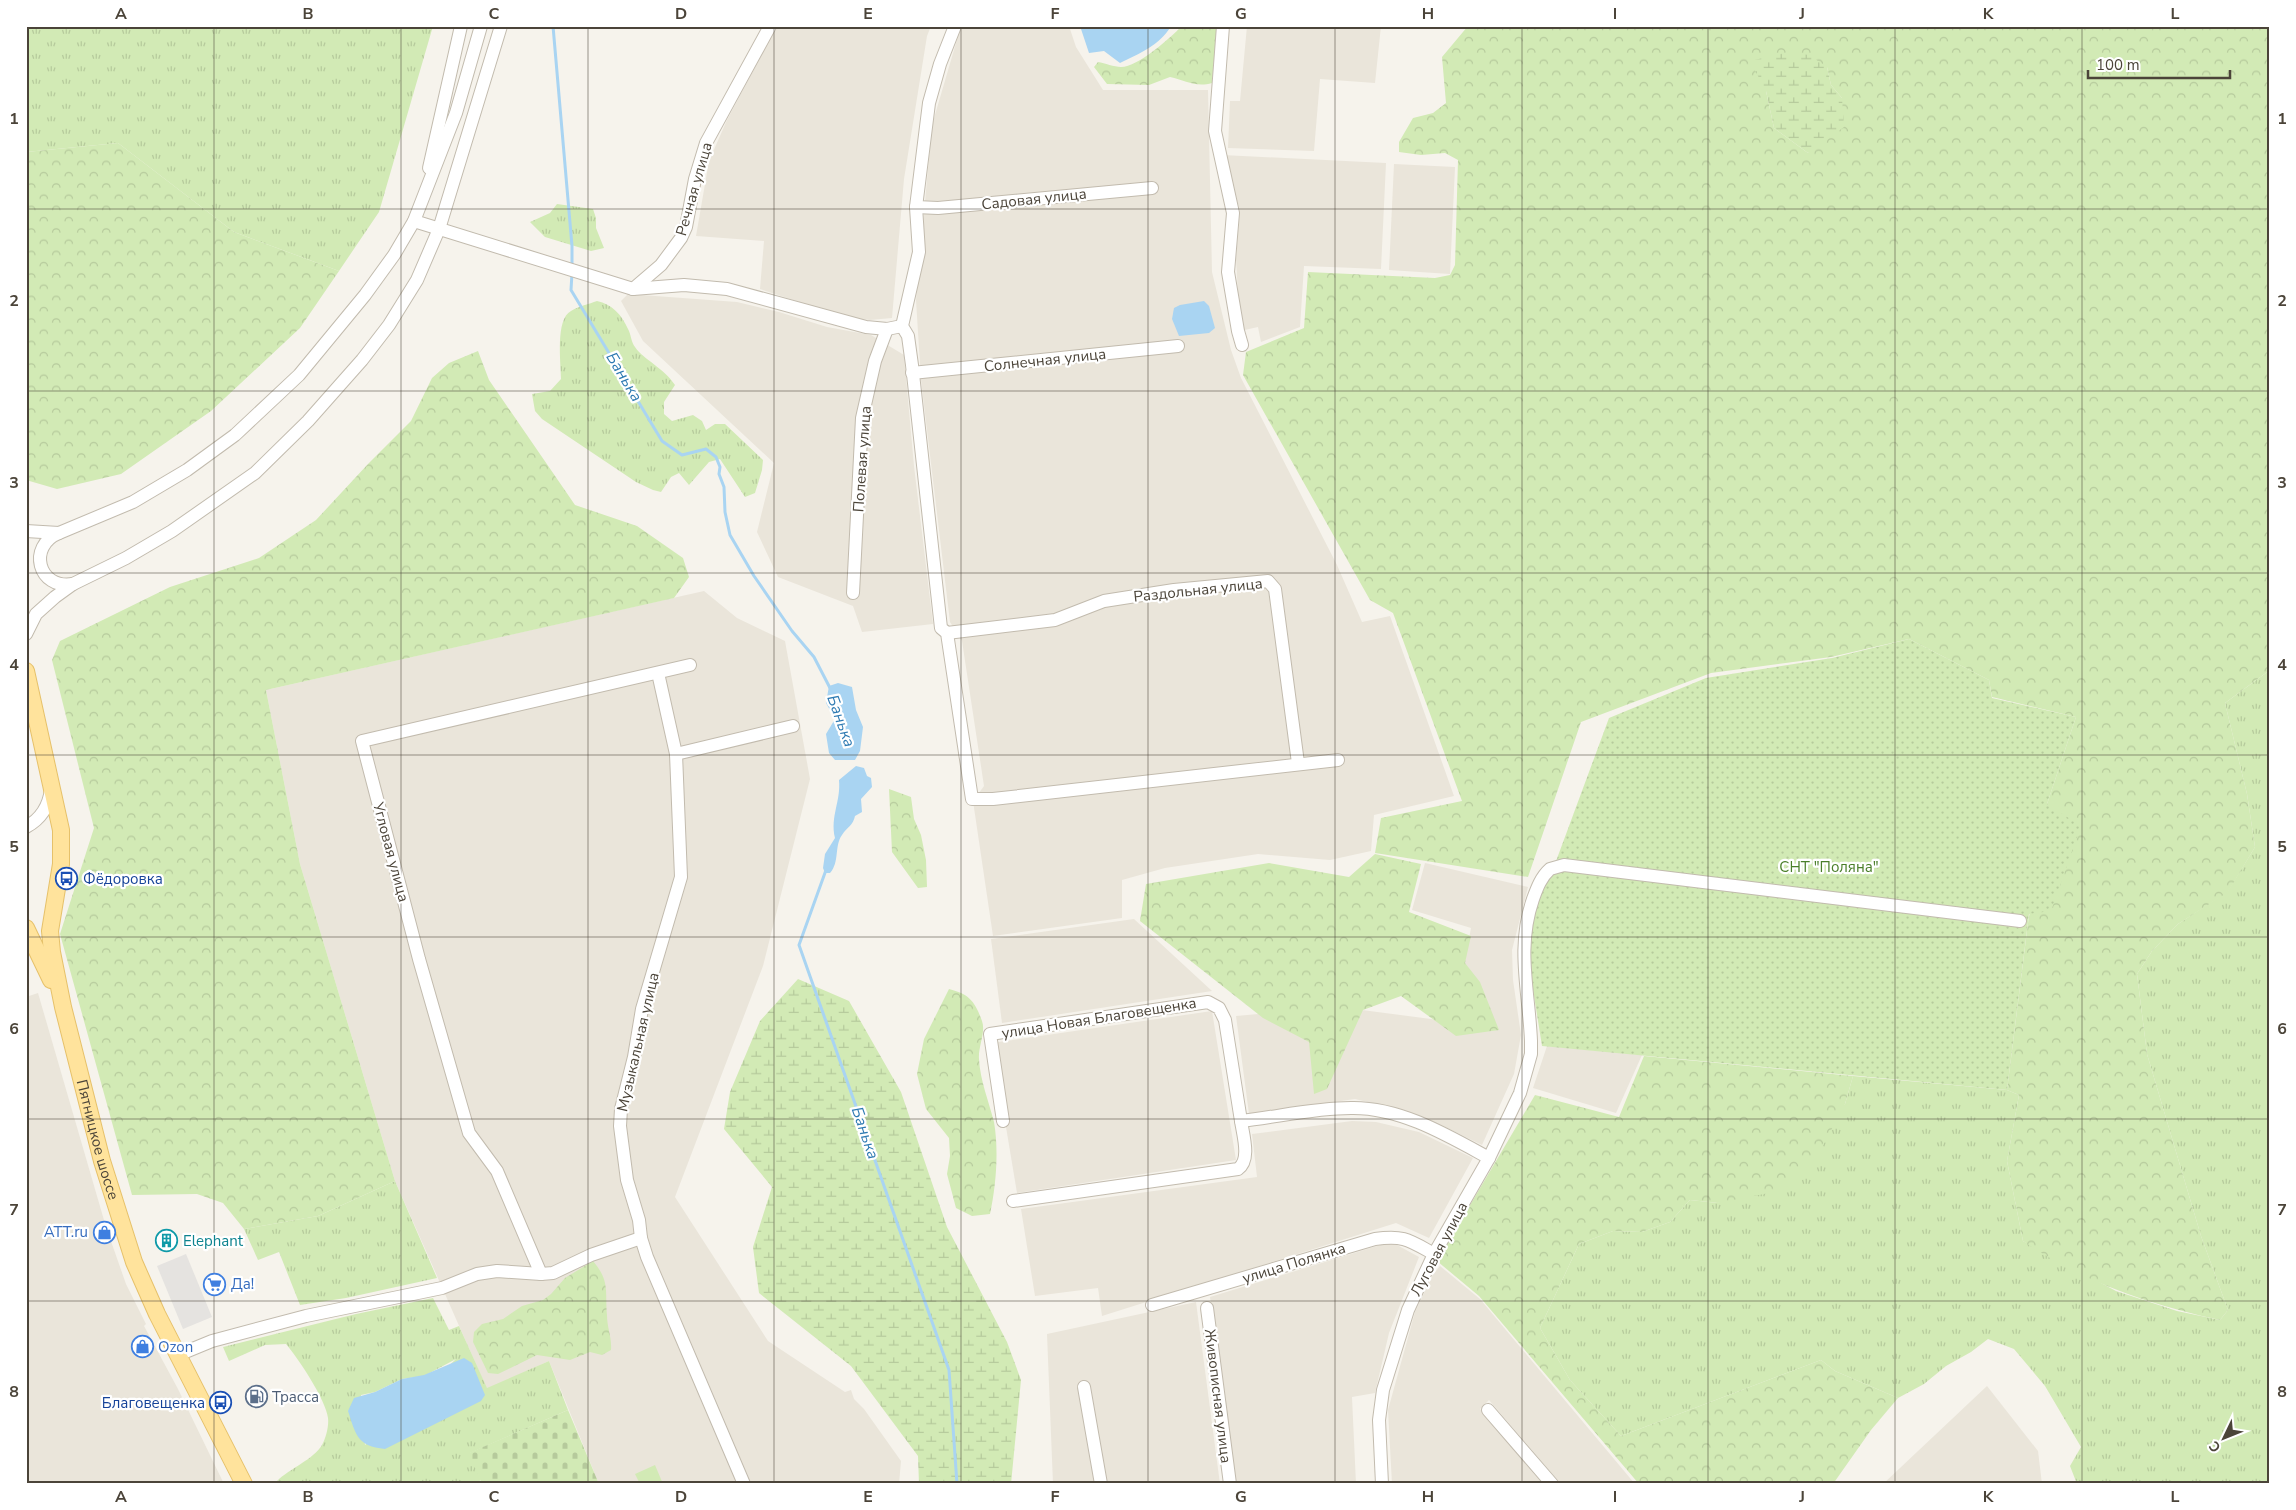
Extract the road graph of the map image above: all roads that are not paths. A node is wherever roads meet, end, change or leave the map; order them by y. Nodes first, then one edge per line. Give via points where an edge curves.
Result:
1 (461, 26) edge
2 (482, 26) edge
3 (501, 26) edge
4 (770, 26) edge
5 (955, 26) edge
6 (1223, 26) edge
7 (1152, 188) dead end
8 (916, 207) junction
9 (420, 209) junction
10 (414, 221) junction
11 (439, 229) junction
12 (633, 289) junction
13 (902, 326) junction
14 (887, 329) junction
15 (1242, 345) dead end
16 (1178, 346) dead end
17 (912, 373) junction
18 (26, 530) edge
19 (59, 534) junction
20 (73, 584) junction
21 (853, 593) dead end
22 (947, 633) junction
23 (26, 634) edge
24 (690, 665) dead end
25 (26, 671) edge
26 (658, 673) junction
27 (793, 726) dead end
28 (676, 754) junction
29 (1338, 760) dead end
30 (1298, 764) junction
31 (51, 778) junction
32 (26, 827) edge
33 (2020, 921) dead end
34 (26, 928) edge
35 (63, 1007) junction
36 (1003, 1121) dead end
37 (1241, 1122) junction
38 (1489, 1158) junction
39 (1013, 1201) dead end
40 (641, 1238) junction
41 (1434, 1254) junction
42 (541, 1274) junction
43 (1152, 1306) dead end
44 (1207, 1308) dead end
45 (178, 1355) junction
46 (1084, 1387) dead end
47 (1488, 1410) dead end
48 (244, 1484) edge
49 (744, 1484) edge
50 (1101, 1484) edge
51 (1230, 1484) edge
52 (1382, 1484) edge
53 (1552, 1484) edge

1 - 9 street
2 - 9 street via 456,113
3 - 11 street
4 - 12 street, Речная улица via 706,143 681,238 662,266
5 - 8 street via 928,103
6 - 15 street via 1215,131 1233,213 1228,272
7 - 8 street, Садовая улица via 938,208
8 - 13 street via 919,252
9 - 10 street
10 - 11 street
10 - 19 street via 365,295 299,375 235,435 187,470 134,502
11 - 12 street
11 - 20 street via 417,280 389,325 308,421 254,473 172,531
12 - 14 street via 684,285 727,289 820,316
13 - 14 street
13 - 17 street via 908,336
14 - 21 street, Полевая улица via 874,361 862,418
16 - 17 street, Солнечная улица
17 - 22 street via 941,628
18 - 19 street
19 - 20 street via 50,538 43,547 40,563 52,581 62,585
20 - 23 street via 36,614
22 - 30 street via 972,800
22 - 30 street, Раздольная улица via 1055,620 1104,601 1268,581 1276,589
24 - 26 street, Угловая улица
25 - 31 main road, Пятницкое шоссе
26 - 28 street, Музыкальная улица
26 - 42 street, Угловая улица via 362,741 468,1133 497,1171
27 - 28 street
28 - 40 street, Музыкальная улица via 681,877 642,1009 621,1109 627,1180
29 - 30 street
31 - 32 street via 46,807 37,820
31 - 35 main road, Пятницкое шоссе via 61,838 61,864 50,931
33 - 38 street, Луговая улица via 1555,866 1545,873 1538,885 1528,913 1523,946 1531,1054 1520,1093
34 - 35 main road, Пятницкое шоссе
35 - 45 main road, Пятницкое шоссе via 126,1241
36 - 37 street, улица Новая Благовещенка via 990,1034 1208,1002 1219,1008 1225,1020
37 - 38 street via 1351,1108 1383,1112 1411,1119
37 - 39 street via 1246,1159 1238,1169
38 - 41 street, Луговая улица
40 - 42 street via 590,1255 553,1273
40 - 49 street, Музыкальная улица
41 - 43 street, улица Полянка via 1406,1238 1375,1239
41 - 52 street, Луговая улица via 1408,1310 1384,1390 1379,1420
42 - 45 street via 498,1271 477,1274 442,1288 306,1316 212,1341
44 - 51 street, Живописная улица
45 - 48 main road, Пятницкое шоссе
46 - 50 street
47 - 53 street

